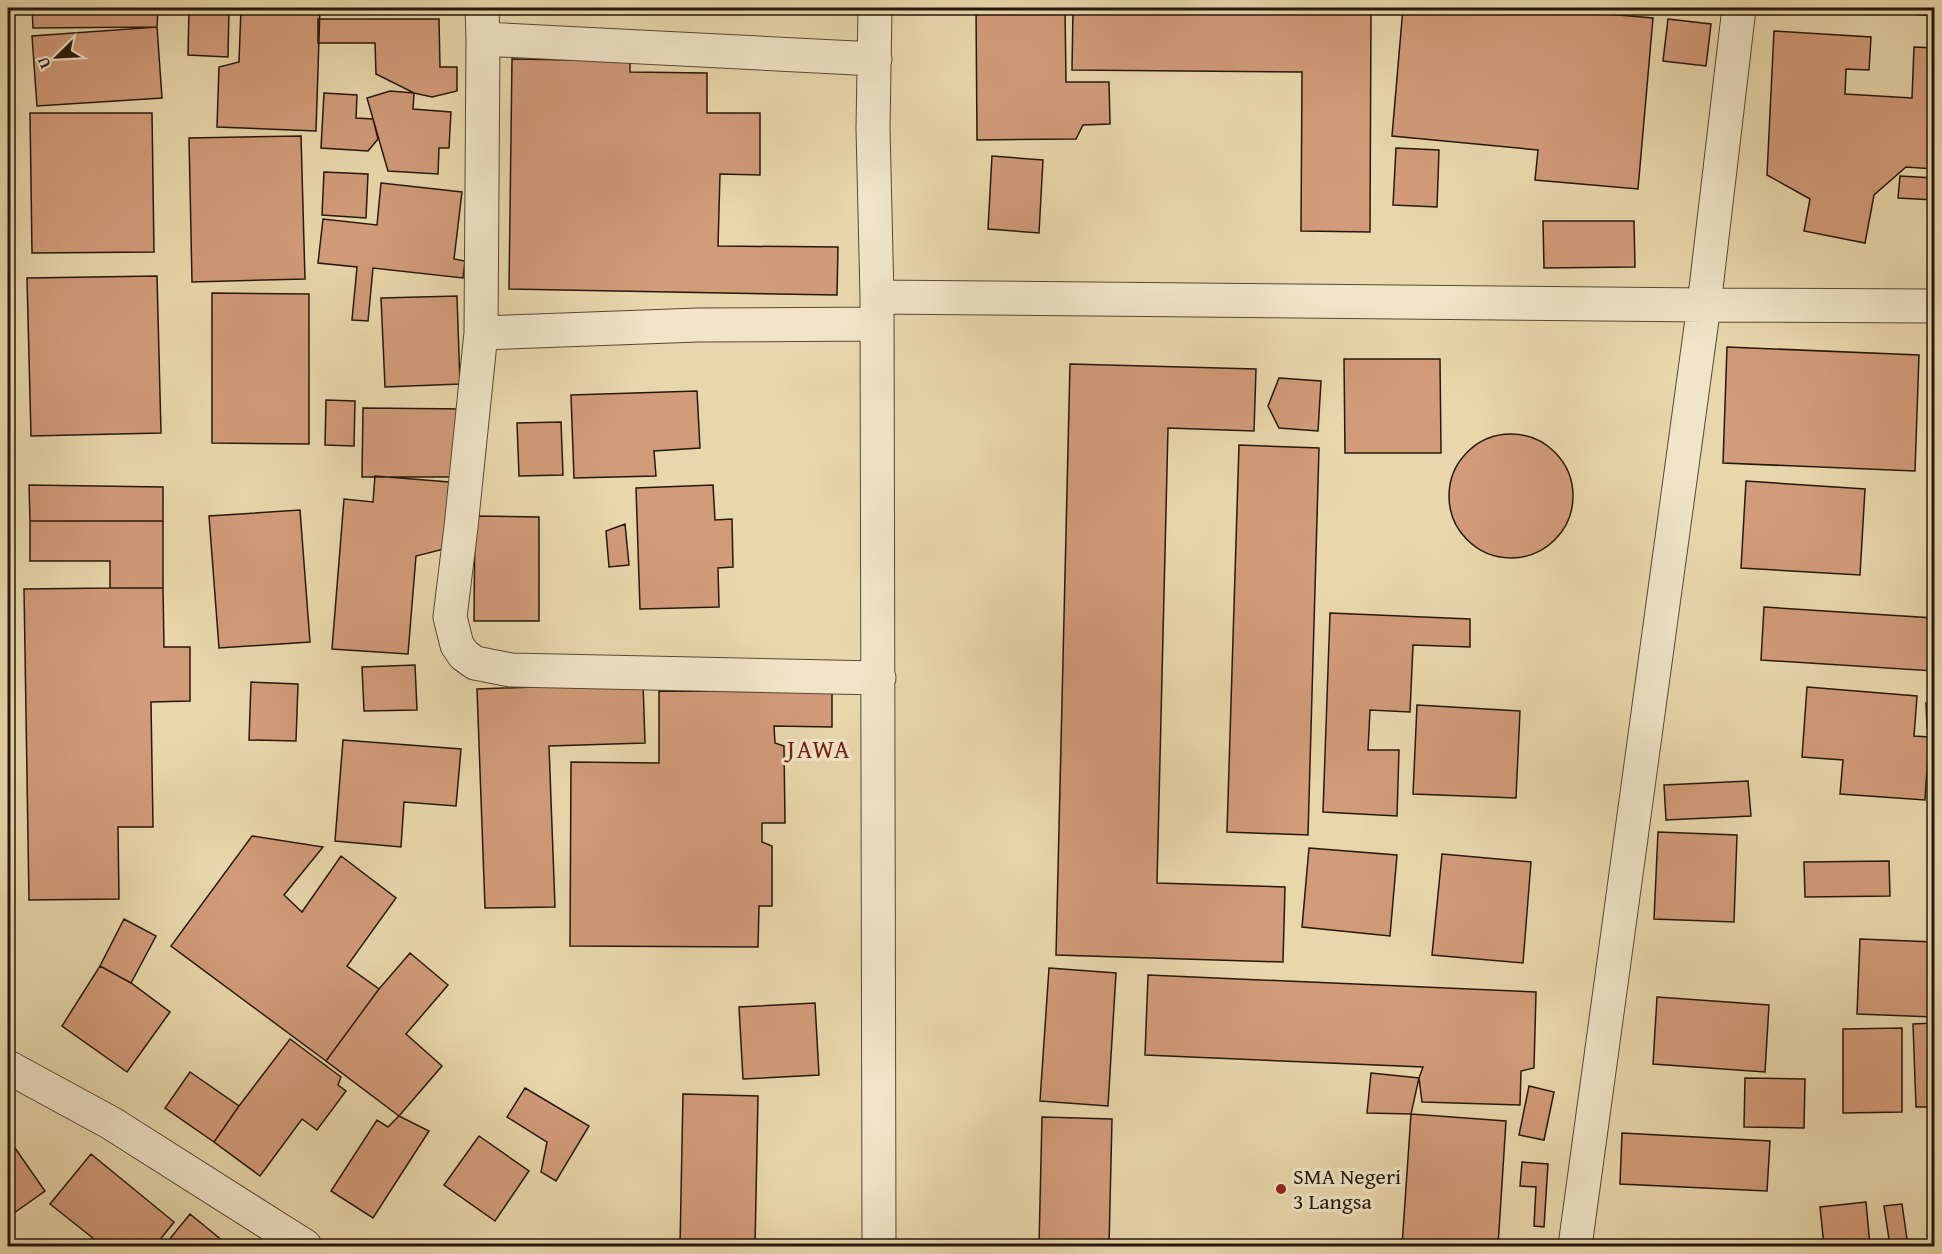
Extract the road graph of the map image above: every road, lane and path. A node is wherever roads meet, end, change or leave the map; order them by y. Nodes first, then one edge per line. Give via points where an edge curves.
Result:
1 (875, 8) edge
2 (1739, 8) edge
3 (483, 23) edge
4 (875, 59) junction
5 (1704, 305) junction
6 (1935, 306) edge
7 (877, 311) junction
8 (481, 333) junction
9 (879, 678) junction
10 (8, 1067) edge
11 (305, 1246) edge
12 (879, 1246) edge
13 (1575, 1246) edge

1 - 4 street
2 - 5 street
3 - 4 street
3 - 8 street
4 - 7 street
5 - 6 street
5 - 7 street
5 - 13 street
7 - 8 street via 698,325
7 - 9 street
8 - 9 street via 450,617 457,645 464,654 475,663 511,670
9 - 12 street
10 - 11 street via 111,1123

